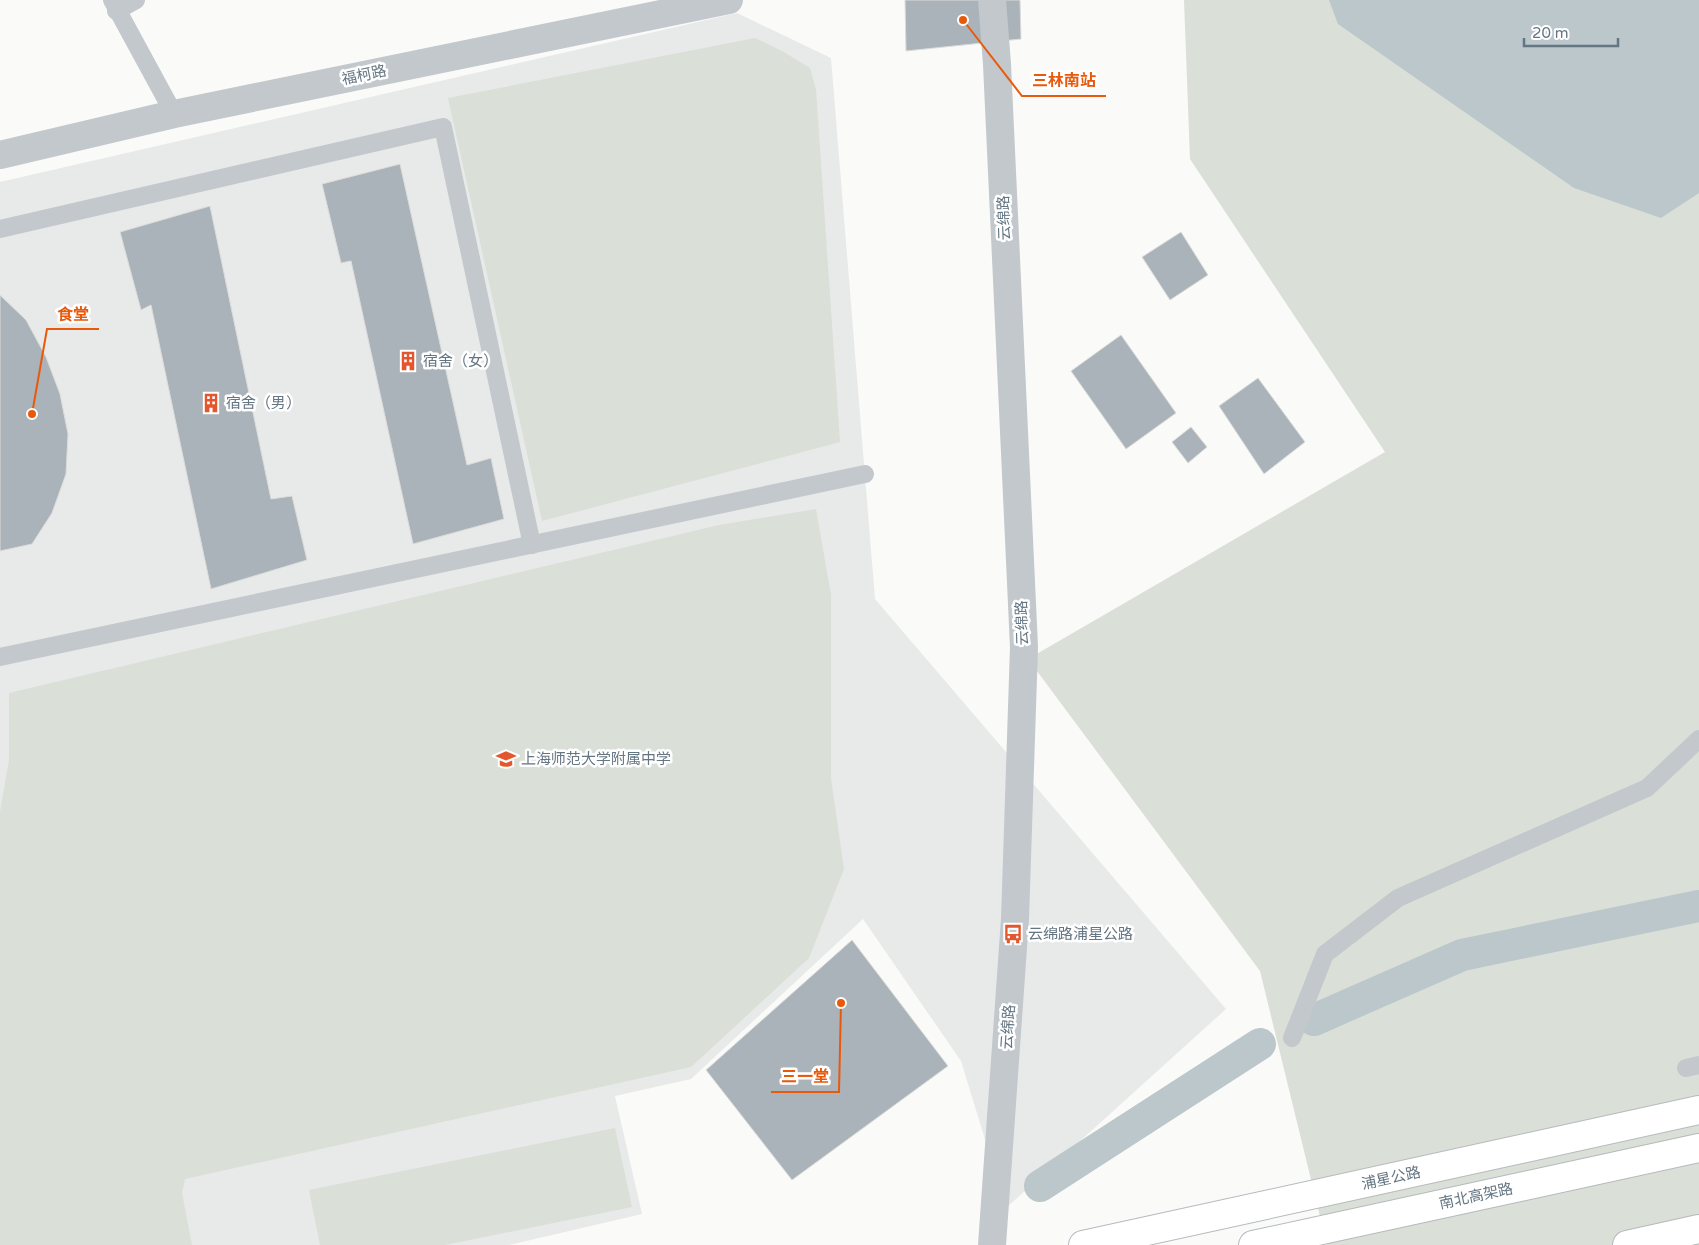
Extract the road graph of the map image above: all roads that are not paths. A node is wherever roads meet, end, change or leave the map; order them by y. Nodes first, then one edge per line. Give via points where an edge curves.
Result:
1 (136, 0) edge
2 (729, 0) edge
3 (992, 0) edge
4 (114, 6) edge
5 (174, 114) junction
6 (0, 156) edge
7 (0, 229) edge
8 (865, 474) dead end
9 (532, 545) junction
10 (0, 658) edge
11 (1699, 739) edge
12 (1292, 1038) dead end
13 (1699, 1110) edge
14 (1699, 1148) edge
15 (1699, 1230) edge
16 (992, 1245) edge
17 (1083, 1245) edge
18 (1252, 1245) edge
19 (1627, 1245) edge

1 - 4 lane
2 - 5 street, 福柯路
3 - 16 street, 云绵路 via 1024,647 1015,919
4 - 5 lane
5 - 6 street, 福柯路
7 - 9 lane via 443,127
8 - 9 lane
9 - 10 lane
11 - 12 lane via 1647,788 1398,898 1325,954
13 - 17 main road, 浦星公路
14 - 18 main road, 南北高架路
15 - 19 main road

